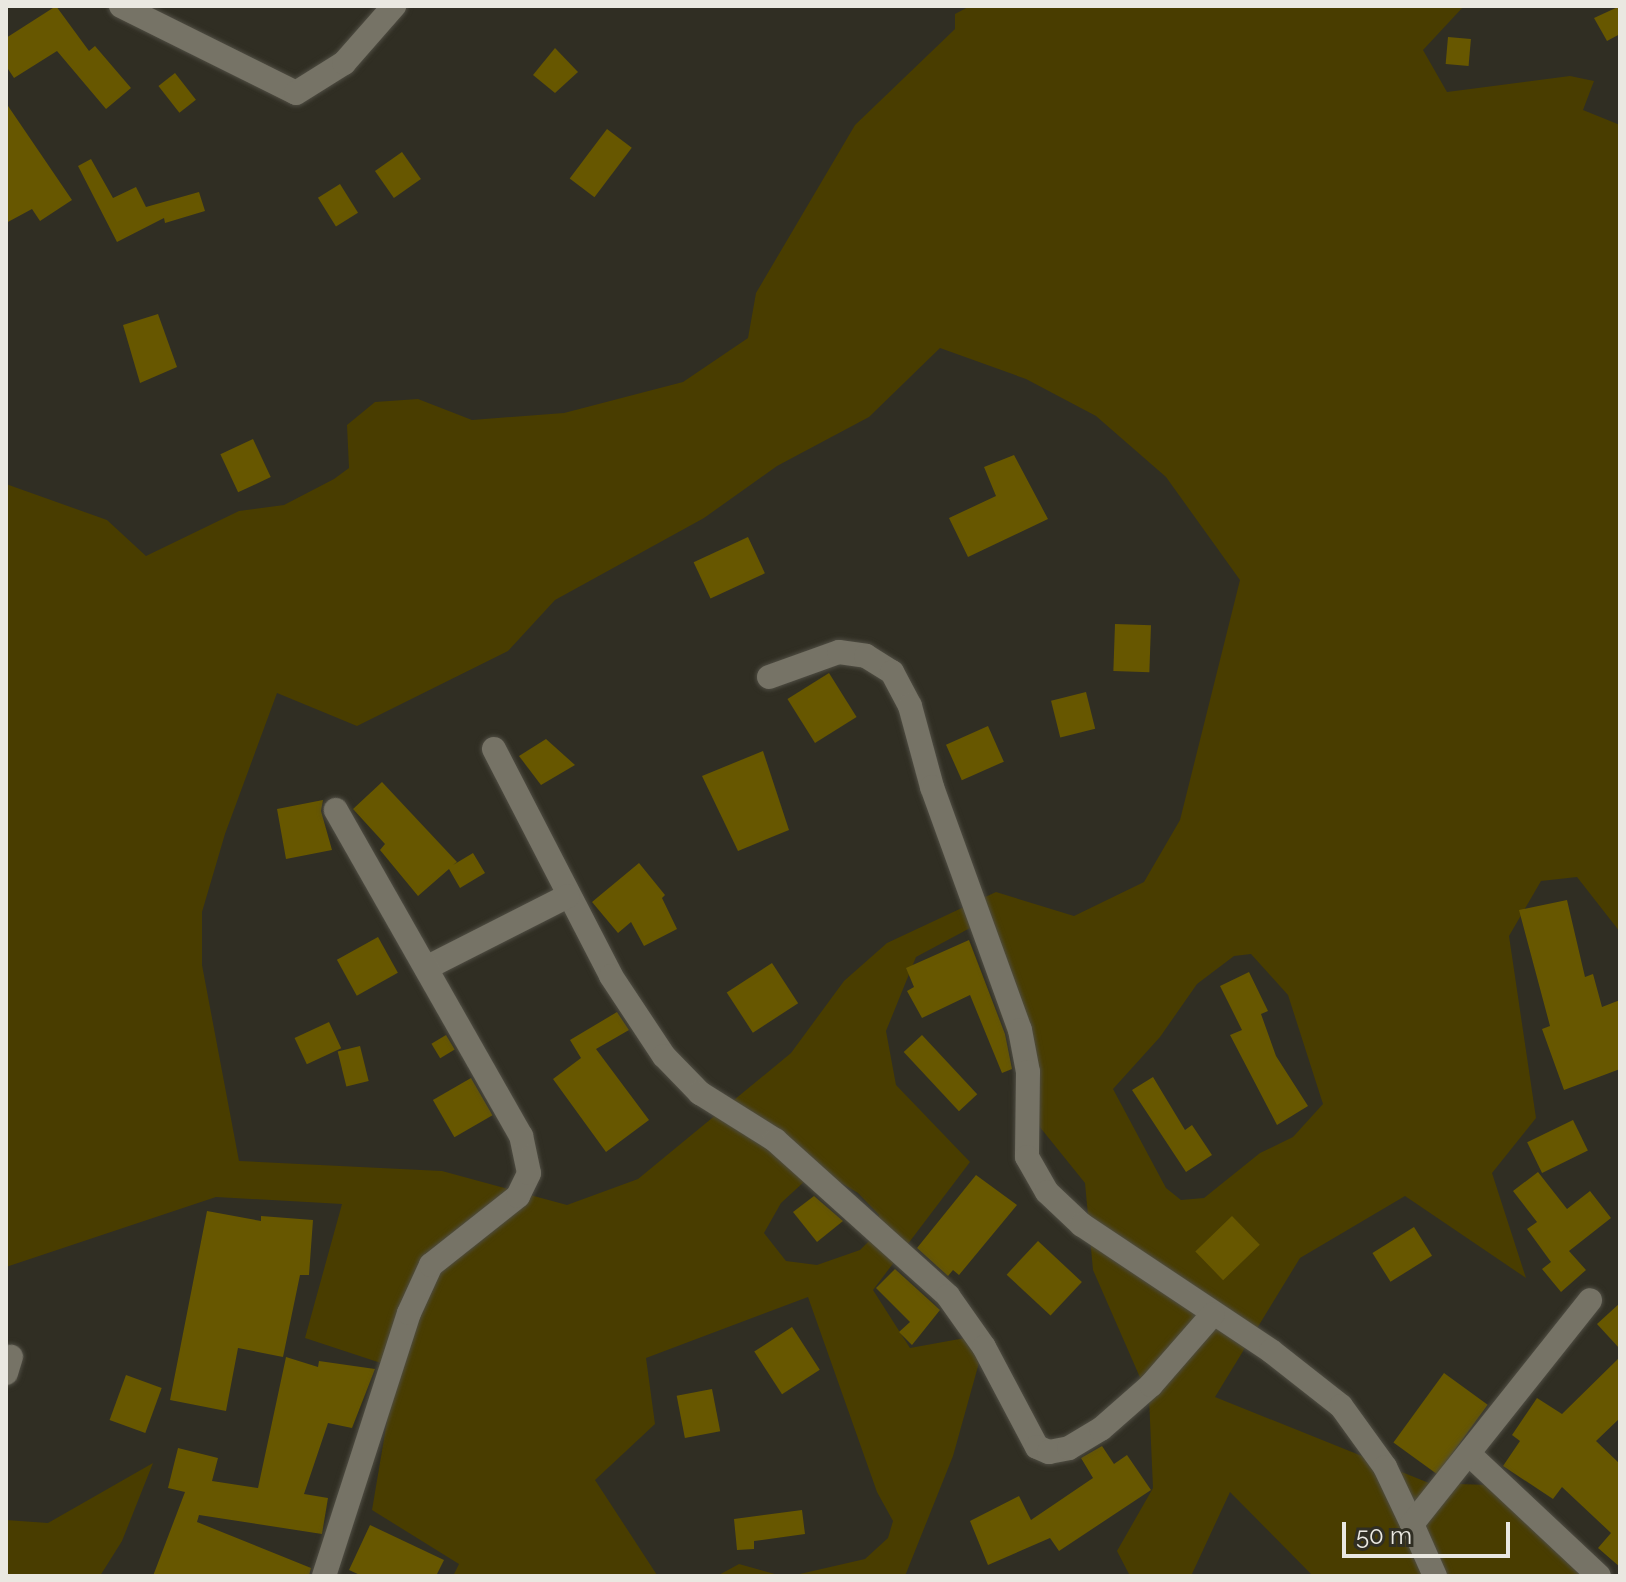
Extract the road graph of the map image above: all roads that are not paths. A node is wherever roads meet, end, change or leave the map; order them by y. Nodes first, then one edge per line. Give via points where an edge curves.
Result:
1 (121, 6) edge
2 (394, 6) edge
3 (769, 677) dead end
4 (494, 749) dead end
5 (336, 810) dead end
6 (568, 896) junction
7 (426, 968) junction
8 (1590, 1300) dead end
9 (1213, 1314) junction
10 (1469, 1454) junction
11 (1412, 1524) junction
12 (324, 1576) edge
13 (1435, 1576) edge
14 (1599, 1576) edge

1 - 2 street via 296,93 344,63
3 - 9 street via 839,652 866,656 892,672 910,706 932,787 1020,1030 1028,1072 1027,1157 1047,1192 1082,1225
4 - 6 street
5 - 7 street
6 - 7 street
6 - 9 street via 611,976 664,1056 700,1093 775,1140 948,1296 984,1347 1037,1447 1049,1452 1069,1448 1101,1429 1151,1385
7 - 12 street via 521,1136 529,1173 518,1196 431,1265 409,1313
8 - 10 street
9 - 11 street via 1341,1406 1385,1467
10 - 11 street
10 - 14 street
11 - 13 street

